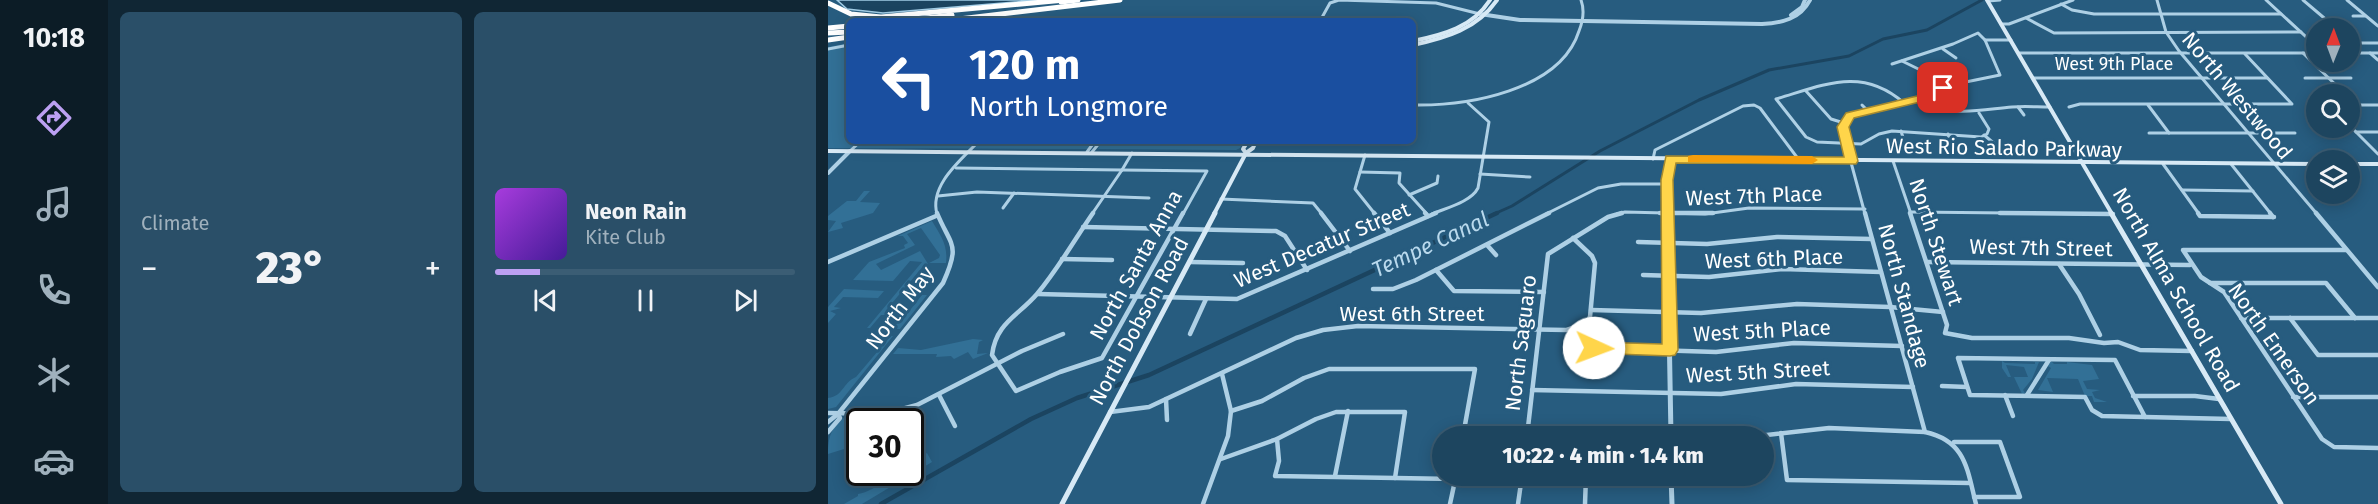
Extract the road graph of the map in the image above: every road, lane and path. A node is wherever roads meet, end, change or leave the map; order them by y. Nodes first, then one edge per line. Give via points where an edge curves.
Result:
1 (1065, 0) edge
2 (1078, 0) edge
3 (1120, 0) edge
4 (1491, 0) edge
5 (1497, 0) edge
6 (1581, 0) edge
7 (1805, 0) edge
8 (1810, 0) edge
9 (2000, 0) edge
10 (2073, 0) edge
11 (2157, 0) edge
12 (2266, 0) edge
13 (2303, 0) edge
14 (2347, 0) edge
15 (1988, 1) edge
16 (828, 2) edge
17 (2061, 4) junction
18 (1056, 8) junction
19 (1484, 14) junction
20 (2161, 14) junction
21 (2281, 14) junction
22 (2353, 16) dead end
23 (2366, 16) junction
24 (926, 18) edge
25 (968, 18) edge
26 (988, 18) edge
27 (1322, 18) edge
28 (2026, 18) junction
29 (2324, 18) edge
30 (1582, 20) junction
31 (2001, 24) junction
32 (846, 26) edge
33 (2378, 26) edge
34 (828, 28) edge
35 (2166, 32) junction
36 (2301, 32) junction
37 (828, 33) edge
38 (846, 35) edge
39 (846, 36) edge
40 (2306, 37) edge
41 (828, 39) edge
42 (1985, 40) junction
43 (2011, 40) junction
44 (1416, 42) edge
45 (1416, 42) edge
46 (2360, 43) edge
47 (2378, 43) edge
48 (846, 46) edge
49 (1942, 48) junction
50 (828, 49) edge
51 (2019, 53) junction
52 (2181, 53) junction
53 (2303, 53) joint
54 (2360, 53) edge
55 (2370, 53) junction
56 (2378, 53) edge
57 (2244, 54) junction
58 (1956, 58) dead end
59 (2378, 60) edge
60 (1901, 61) junction
61 (1892, 64) dead end
62 (2033, 78) junction
63 (2201, 78) junction
64 (2268, 78) junction
65 (2305, 78) dead end
66 (2328, 78) junction
67 (2351, 78) dead end
68 (2334, 84) edge
69 (1951, 85) junction
70 (1806, 91) junction
71 (1920, 99) junction
72 (1468, 103) junction
73 (1904, 103) junction
74 (2148, 104) junction
75 (2224, 104) junction
76 (1416, 105) edge
77 (1862, 105) dead end
78 (2360, 105) edge
79 (2378, 105) edge
80 (2018, 107) junction
81 (2050, 107) junction
82 (2069, 107) dead end
83 (1867, 110) junction
84 (1979, 113) junction
85 (2024, 115) dead end
86 (1844, 123) junction
87 (1901, 131) junction
88 (2360, 132) edge
89 (2378, 132) edge
90 (2150, 133) dead end
91 (2169, 133) junction
92 (2248, 133) junction
93 (2295, 133) dead end
94 (1948, 134) junction
95 (1984, 135) junction
96 (2360, 136) edge
97 (858, 144) edge
98 (976, 144) edge
99 (1093, 144) edge
100 (1098, 144) edge
101 (1246, 144) edge
102 (1255, 144) edge
103 (1846, 144) junction
104 (1905, 144) dead end
105 (1951, 144) dead end
106 (1996, 145) dead end
107 (828, 151) edge
108 (850, 151) junction
109 (969, 152) junction
110 (1089, 152) junction
111 (1133, 153) junction
112 (1246, 153) junction
113 (2378, 154) edge
114 (1365, 155) junction
115 (1483, 156) junction
116 (1653, 159) junction
117 (1670, 159) junction
118 (1799, 160) junction
119 (1851, 161) junction
120 (1893, 161) junction
121 (2084, 164) junction
122 (2163, 164) junction
123 (2231, 164) junction
124 (2274, 164) junction
125 (2306, 164) edge
126 (2360, 164) edge
127 (2378, 164) edge
128 (956, 168) junction
129 (1122, 170) junction
130 (828, 172) edge
131 (1360, 172) junction
132 (1480, 174) junction
133 (1438, 176) dead end
134 (1530, 177) dead end
135 (1667, 184) junction
136 (2182, 190) junction
137 (2253, 190) junction
138 (1015, 193) junction
139 (1409, 195) junction
140 (936, 196) junction
141 (1102, 198) junction
142 (1149, 198) dead end
143 (1221, 199) junction
144 (1003, 208) dead end
145 (1865, 209) junction
146 (1911, 212) junction
147 (1667, 213) junction
148 (2113, 214) junction
149 (936, 216) junction
150 (1428, 216) junction
151 (2274, 217) joint
152 (1082, 227) junction
153 (1174, 228) junction
154 (1206, 229) junction
155 (1390, 233) junction
156 (1573, 238) junction
157 (1872, 239) junction
158 (1638, 242) dead end
159 (1668, 243) junction
160 (1487, 244) junction
161 (2346, 250) junction
162 (1350, 251) junction
163 (1548, 254) joint
164 (1496, 255) dead end
165 (1061, 259) junction
166 (1112, 260) dead end
167 (828, 262) edge
168 (1188, 262) junction
169 (1927, 262) junction
170 (2058, 263) junction
171 (1243, 264) dead end
172 (2142, 264) junction
173 (2191, 265) junction
174 (1307, 270) junction
175 (1436, 270) junction
176 (1881, 272) junction
177 (1642, 275) dead end
178 (1668, 276) junction
179 (2210, 283) junction
180 (2378, 287) edge
181 (1373, 289) dead end
182 (1544, 292) junction
183 (1037, 294) junction
184 (1136, 297) junction
185 (1169, 298) junction
186 (1206, 299) junction
187 (1890, 307) junction
188 (1591, 310) junction
189 (1668, 312) junction
190 (1943, 312) junction
191 (2241, 318) junction
192 (2290, 318) junction
193 (2355, 318) junction
194 (2378, 318) edge
195 (1586, 323) junction
196 (1539, 330) junction
197 (1945, 333) joint
198 (1063, 334) dead end
199 (1190, 334) dead end
200 (2100, 335) dead end
201 (1902, 346) junction
202 (1670, 350) junction
203 (2192, 351) junction
204 (2378, 355) edge
205 (2049, 360) junction
206 (999, 363) junction
207 (1222, 374) junction
208 (1942, 386) dead end
209 (1913, 387) junction
210 (1967, 387) junction
211 (1532, 390) junction
212 (1670, 392) junction
213 (939, 395) junction
214 (2004, 395) junction
215 (2027, 396) junction
216 (2133, 396) junction
217 (2294, 397) junction
218 (2378, 398) edge
219 (1166, 399) junction
220 (2219, 399) junction
221 (1231, 411) junction
222 (1348, 411) junction
223 (1110, 412) junction
224 (828, 413) edge
225 (838, 414) junction
226 (2013, 416) dead end
227 (2145, 417) junction
228 (2231, 419) junction
229 (1167, 420) dead end
230 (828, 422) edge
231 (955, 426) dead end
232 (1465, 426) edge
233 (1528, 426) edge
234 (1671, 426) edge
235 (828, 432) edge
236 (1925, 432) junction
237 (1781, 433) junction
238 (1774, 434) edge
239 (1277, 439) junction
240 (1954, 442) junction
241 (2378, 449) edge
242 (1221, 459) junction
243 (1335, 476) junction
244 (1432, 477) edge
245 (1395, 478) junction
246 (1970, 483) junction
247 (1453, 486) edge
248 (1521, 486) edge
249 (1586, 486) edge
250 (1671, 486) edge
251 (1974, 497) junction
252 (1062, 504) edge
253 (1203, 504) edge
254 (1450, 504) edge
255 (1518, 504) edge
256 (1585, 504) edge
257 (1672, 504) edge
258 (1976, 504) edge
259 (2281, 504) edge

1 - 16 highway via 886,16 845,12
2 - 24 highway
3 - 18 highway
4 - 19 main road
5 - 19 main road
6 - 30 street
7 - 30 street via 1793,14 1764,22
8 - 30 street via 1799,15 1770,24
9 - 15 street
10 - 17 street
11 - 20 street, North Westwood
12 - 21 street
13 - 29 street
14 - 23 street
15 - 31 main road, North Alma School Road
17 - 20 street via 2094,14
17 - 28 street
18 - 25 highway
18 - 26 highway
19 - 27 street via 1436,3 1337,0 1329,4
19 - 30 street via 1512,20
19 - 44 main road via 1454,30
19 - 45 main road via 1458,33
20 - 21 street
20 - 35 street, North Westwood
21 - 36 street
22 - 23 street
23 - 33 street
28 - 31 street
28 - 35 street via 2054,33
30 - 72 street via 1575,45 1550,69 1509,90
31 - 43 main road, North Alma School Road
32 - 34 highway
35 - 36 street
35 - 52 street, North Westwood
36 - 40 street
37 - 38 highway
39 - 41 highway
42 - 43 street
42 - 49 street via 1978,33
42 - 69 street via 2000,75
43 - 51 main road, North Alma School Road
46 - 47 street
48 - 50 street
49 - 58 street
49 - 60 street
51 - 52 street
51 - 62 main road, North Alma School Road
52 - 57 street
52 - 63 street, North Westwood
53 - 57 street
53 - 66 street
54 - 55 street
55 - 56 street
55 - 59 street
57 - 64 street
60 - 61 street
60 - 69 street
62 - 63 street, West 9th Place
62 - 81 main road, North Alma School Road
63 - 64 street, West 9th Place
63 - 75 street, North Westwood
64 - 75 street via 2292,104
65 - 66 street
66 - 67 street
66 - 68 street
69 - 71 street
70 - 73 street via 1853,79 1886,88
70 - 86 street via 1831,119
70 - 103 street via 1776,99 1806,137
71 - 73 street
71 - 84 street via 1947,112
72 - 76 street
72 - 115 street, West Decatur Street via 1489,121
73 - 83 street
74 - 75 street
74 - 82 street
74 - 91 street
75 - 92 street, North Westwood
77 - 83 street
78 - 79 street
80 - 81 street
80 - 84 street
80 - 85 street
81 - 121 main road, North Alma School Road
83 - 86 street via 1850,116
84 - 95 street via 1989,129
86 - 103 street, North Standage
87 - 94 street via 1917,129
87 - 103 street via 1883,132 1866,143
87 - 104 street
88 - 89 street
90 - 91 street
91 - 92 street
92 - 93 street
92 - 124 street, North Westwood
94 - 95 street
94 - 105 street
95 - 106 street
96 - 113 street
97 - 108 street
98 - 109 street
99 - 110 street
100 - 110 street
101 - 112 main road, North Dobson Road
102 - 112 main road, North Dobson Road
103 - 119 street, North Standage
107 - 108 main road, West Rio Salado Parkway
108 - 109 main road, West Rio Salado Parkway
108 - 130 street
109 - 110 main road, West Rio Salado Parkway
109 - 128 street
110 - 111 main road, West Rio Salado Parkway
111 - 112 main road, West Rio Salado Parkway
111 - 129 street
112 - 114 main road, West Rio Salado Parkway
112 - 143 main road, North Dobson Road
114 - 115 main road, West Rio Salado Parkway
114 - 131 street
115 - 116 main road, West Rio Salado Parkway
115 - 132 street, West Decatur Street
116 - 117 main road, West Rio Salado Parkway
116 - 118 street via 1654,150 1750,105 1760,108
117 - 118 main road, West Rio Salado Parkway
117 - 135 street
118 - 119 main road, West Rio Salado Parkway
119 - 120 main road, West Rio Salado Parkway
119 - 145 street, North Standage
120 - 121 main road, West Rio Salado Parkway
120 - 146 street, North Stewart
121 - 122 main road, West Rio Salado Parkway
121 - 148 main road, North Alma School Road
122 - 123 main road, West Rio Salado Parkway
122 - 136 street
123 - 124 main road, West Rio Salado Parkway
123 - 137 street
124 - 125 main road, West Rio Salado Parkway
124 - 161 street, North Westwood
126 - 127 main road
128 - 129 street
128 - 140 street
129 - 141 street
129 - 153 street, North Santa Anna via 1207,171
131 - 139 street via 1400,173 1399,183
131 - 155 street via 1355,185 1357,192
132 - 134 street
132 - 150 street, West Decatur Street via 1473,196
133 - 139 street via 1437,183
135 - 147 street
135 - 160 street via 1598,188
136 - 137 street
136 - 151 street via 2200,216
137 - 151 street
138 - 140 street via 957,192
138 - 141 street
138 - 144 street
139 - 150 street
140 - 149 street
141 - 142 street
141 - 152 street
143 - 154 main road, North Dobson Road
143 - 162 street via 1313,203
145 - 147 street, West 7th Place via 1767,207 1705,214
145 - 157 street, North Standage
146 - 148 street
146 - 169 street, North Stewart
147 - 156 street, West 7th Place via 1616,214
147 - 159 street
148 - 172 main road, North Alma School Road
149 - 167 street
149 - 225 street, North May via 953,246 947,274
150 - 155 street, West Decatur Street
152 - 153 street
152 - 165 street
153 - 154 street
153 - 184 street, North Santa Anna
154 - 168 main road, North Dobson Road
154 - 174 street via 1280,231
155 - 162 street, West Decatur Street
156 - 163 street, West 7th Place
156 - 188 street via 1594,259
157 - 159 street via 1777,237 1707,244
157 - 176 street, North Standage
158 - 159 street
159 - 178 street
160 - 164 street
160 - 175 street
161 - 173 street via 2183,250
161 - 180 street, North Westwood
162 - 174 street, West Decatur Street
163 - 182 street, North Saguaro
165 - 166 street
165 - 183 street
168 - 171 street
168 - 185 main road, North Dobson Road
169 - 170 street, West 7th Street
169 - 190 street, North Stewart
170 - 172 street, West 7th Street
170 - 200 street
172 - 173 street, West 7th Street
172 - 203 main road, North Alma School Road
173 - 179 street, North Emerson
174 - 186 street, West Decatur Street via 1245,297
175 - 181 street via 1400,287
175 - 182 street via 1454,291
176 - 178 street, West 6th Place via 1782,269 1709,277
176 - 187 street, North Standage
177 - 178 street, West 6th Place
178 - 189 street
179 - 191 street, North Emerson via 2224,292
179 - 193 street via 2326,283
182 - 196 street, North Saguaro
183 - 184 street, West Decatur Street
183 - 206 street via 998,332 992,355
184 - 185 street, West Decatur Street
184 - 206 street, North Santa Anna via 1102,358 1016,392
185 - 186 street, West Decatur Street
185 - 223 main road, North Dobson Road
186 - 199 street
187 - 189 street via 1797,304 1711,313
187 - 190 street
187 - 201 street, North Standage
188 - 189 street
188 - 195 street
189 - 202 street
190 - 197 street, North Stewart
191 - 192 street
191 - 217 street, North Emerson
192 - 193 street
192 - 204 street via 2318,355
193 - 194 street
195 - 196 street, West 6th Street via 1566,330
195 - 202 street, West 5th Place via 1591,330 1589,348
196 - 207 street, West 6th Street via 1337,328 1296,338
196 - 211 street, North Saguaro
197 - 203 street via 1972,338 2118,342 2140,350
198 - 206 street
201 - 202 street, West 5th Place via 1794,343 1716,352
201 - 209 street, North Standage
202 - 212 street
203 - 220 main road, North Alma School Road
205 - 210 street via 1958,358
205 - 215 street
205 - 216 street via 2115,360
206 - 213 street
207 - 219 street, West 6th Street
207 - 221 street
208 - 210 street
209 - 212 street, West 5th Street via 1814,384 1736,393
209 - 236 street, North Standage
210 - 214 street via 1970,395
211 - 212 street, West 5th Street
211 - 233 street, North Saguaro
212 - 234 street
213 - 225 street via 883,414
213 - 231 street
214 - 215 street
214 - 226 street
215 - 227 street via 2085,397 2096,414
216 - 220 street
216 - 227 street
217 - 218 street
217 - 241 street, North Emerson via 2327,444
219 - 223 street, West 6th Street via 1140,409
219 - 229 street
220 - 228 main road, North Alma School Road
221 - 232 street via 1262,401 1329,369 1475,369
221 - 242 street
222 - 239 street via 1325,415
222 - 243 street
222 - 245 street via 1405,412
223 - 252 main road, North Dobson Road
224 - 225 street
225 - 230 street, North May
225 - 235 street, North May via 840,418
227 - 228 street
228 - 259 main road, North Alma School Road
236 - 237 street via 1829,428
236 - 240 street via 1943,435
237 - 238 street
237 - 246 street via 1787,480
239 - 242 street
239 - 243 street via 1275,476
240 - 246 street
240 - 251 street via 2000,442 2020,497
242 - 253 street
243 - 245 street
244 - 245 street
246 - 251 street
247 - 254 street
248 - 255 street
249 - 256 street
250 - 257 street
251 - 258 street

